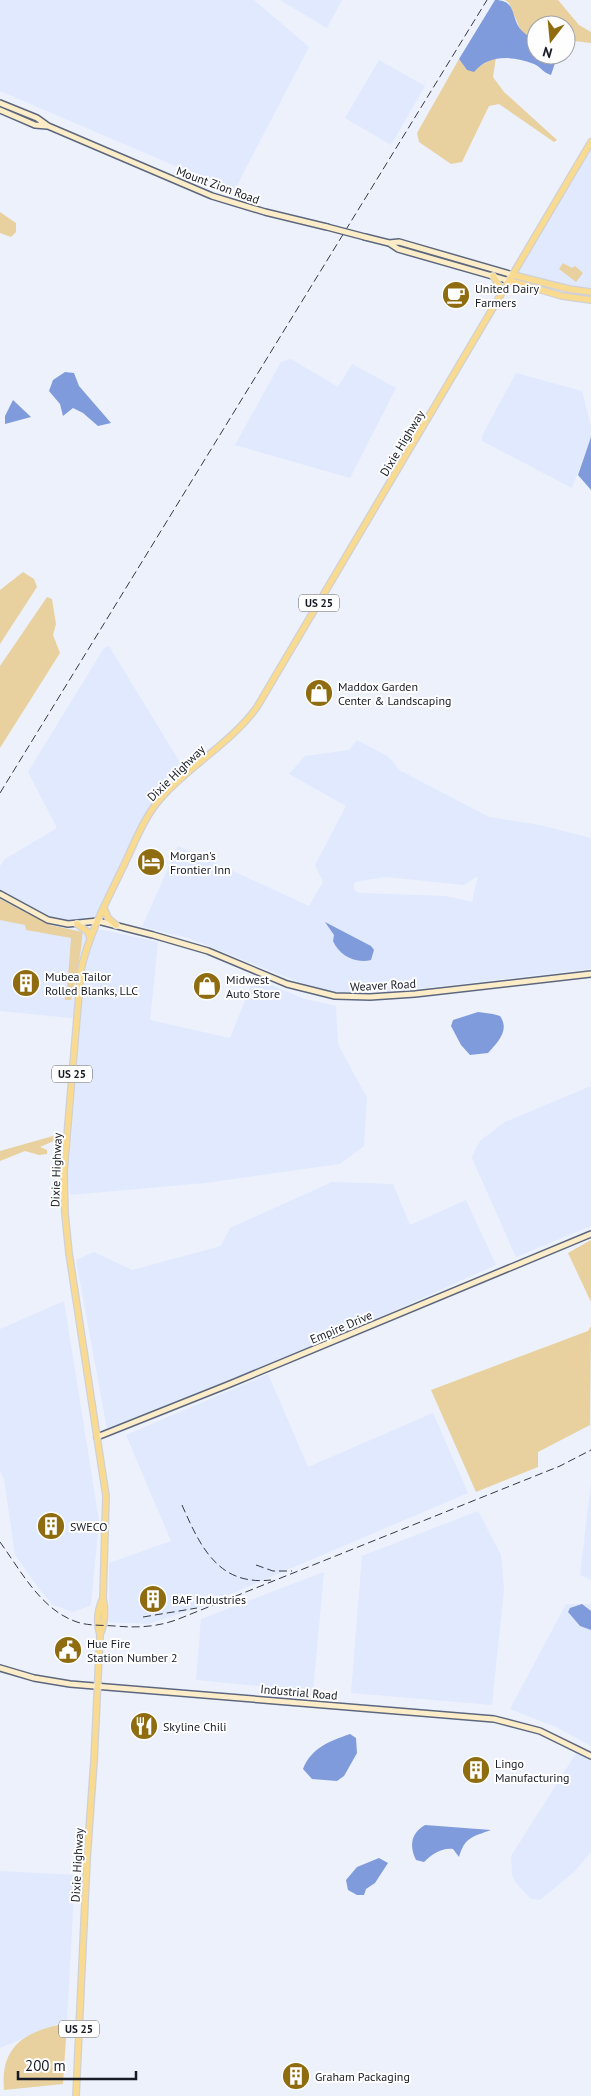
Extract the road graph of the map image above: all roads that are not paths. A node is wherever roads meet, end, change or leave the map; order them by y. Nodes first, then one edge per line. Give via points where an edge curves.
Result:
1 (0, 103) edge
2 (0, 110) edge
3 (48, 126) junction
4 (591, 142) edge
5 (389, 243) junction
6 (513, 275) junction
7 (493, 276) junction
8 (510, 281) junction
9 (503, 292) junction
10 (591, 292) edge
11 (591, 300) edge
12 (0, 894) edge
13 (104, 908) junction
14 (98, 921) junction
15 (76, 924) junction
16 (116, 925) junction
17 (90, 938) junction
18 (591, 974) edge
19 (591, 1234) edge
20 (98, 1437) junction
21 (0, 1668) edge
22 (98, 1686) junction
23 (591, 1756) edge
24 (76, 2096) edge

1 - 3 main road, Mount Zion Road
2 - 3 main road, Mount Zion Road via 35,125
3 - 5 main road, Mount Zion Road, bridge via 212,196
4 - 6 main road, Dixie Highway / US 25
5 - 6 main road, Mount Zion Road via 399,242
5 - 7 main road, Mount Zion Road via 398,249
6 - 8 main road, Dixie Highway / US 25
6 - 10 main road, Mount Zion Road
7 - 8 main road, Mount Zion Road
7 - 9 main road
8 - 9 main road, Dixie Highway / US 25
8 - 11 main road, Mount Zion Road via 562,296
9 - 13 main road, Dixie Highway / US 25 via 257,707 152,809
12 - 15 main road via 48,920
13 - 14 main road, Dixie Highway / US 25
13 - 16 main road
14 - 15 main road
14 - 16 main road, Weaver Road
14 - 17 main road, Dixie Highway / US 25
15 - 17 main road via 88,932
16 - 18 main road, Weaver Road via 192,945 288,984 335,996 406,994
17 - 20 main road, Dixie Highway / US 25 via 81,970 64,1172 68,1246
19 - 20 main road, Empire Drive
20 - 22 main road, Dixie Highway / US 25 via 106,1496 103,1598 98,1608 97,1625 100,1635
21 - 22 main road, Industrial Road via 47,1681
22 - 23 main road, Industrial Road via 475,1717 540,1732
22 - 24 main road, Dixie Highway / US 25

